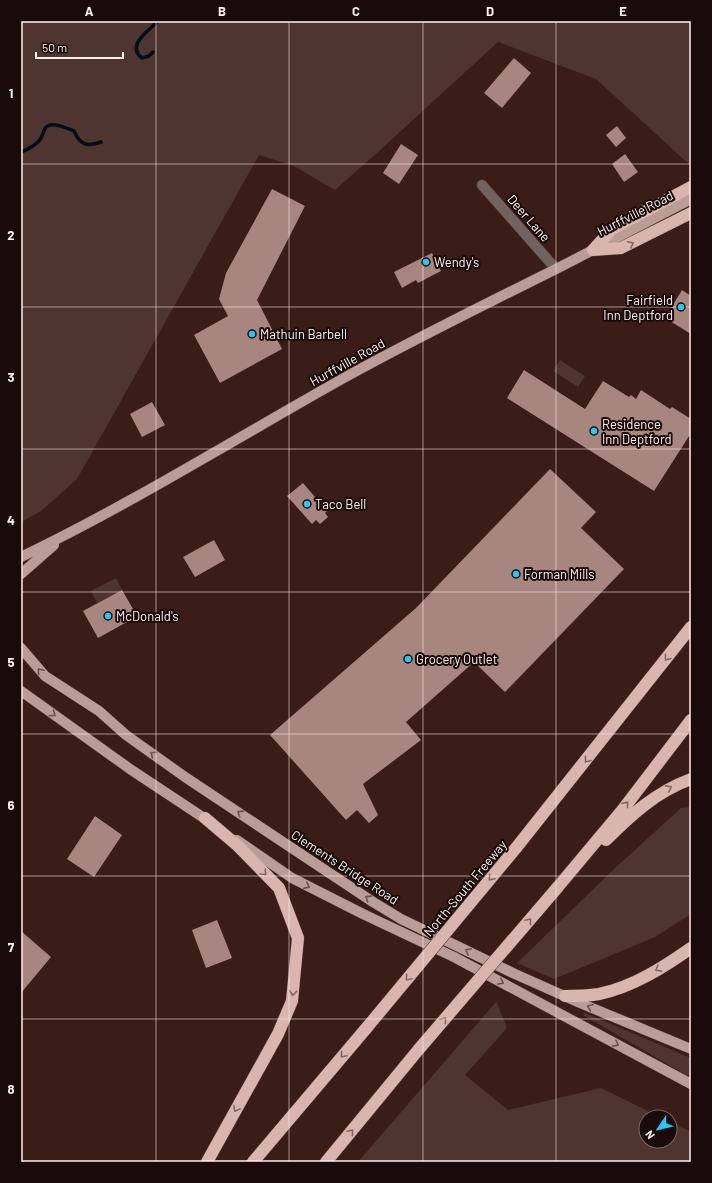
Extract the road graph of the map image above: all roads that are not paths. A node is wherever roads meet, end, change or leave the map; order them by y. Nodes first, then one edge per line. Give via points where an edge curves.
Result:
1 (482, 185) dead end
2 (691, 186) edge
3 (691, 199) edge
4 (691, 213) edge
5 (593, 250) junction
6 (556, 269) junction
7 (63, 536) junction
8 (21, 557) edge
9 (21, 574) edge
10 (691, 626) edge
11 (21, 648) edge
12 (21, 691) edge
13 (691, 720) edge
14 (691, 779) edge
15 (205, 818) junction
16 (557, 888) junction
17 (691, 948) edge
18 (565, 996) junction
19 (691, 1049) edge
20 (691, 1084) edge
21 (207, 1162) edge
22 (253, 1162) edge
23 (326, 1162) edge

1 - 6 street, Deer Lane
2 - 5 highway via 612,229
3 - 5 main road, Hurffville Road
5 -> 4 highway via 621,248
5 - 6 main road, Hurffville Road
6 - 7 main road, Hurffville Road via 380,358 191,467
7 - 8 main road, Hurffville Road
7 - 9 main road
10 -> 22 highway, North-South Freeway, bridge via 516,848
18 -> 11 main road, Clements Bridge Road via 401,919 373,902 184,777 98,711 45,676
12 -> 15 main road, Clements Bridge Road via 130,769
16 -> 13 highway via 624,808
16 -> 14 highway via 626,820 656,796
15 -> 20 main road, Clements Bridge Road via 292,878 454,957
15 -> 21 highway via 238,846 279,888 298,938 292,1001 278,1034
23 -> 16 highway, bridge
17 -> 18 highway via 664,966 618,988 600,994
19 -> 18 main road, Clements Bridge Road

